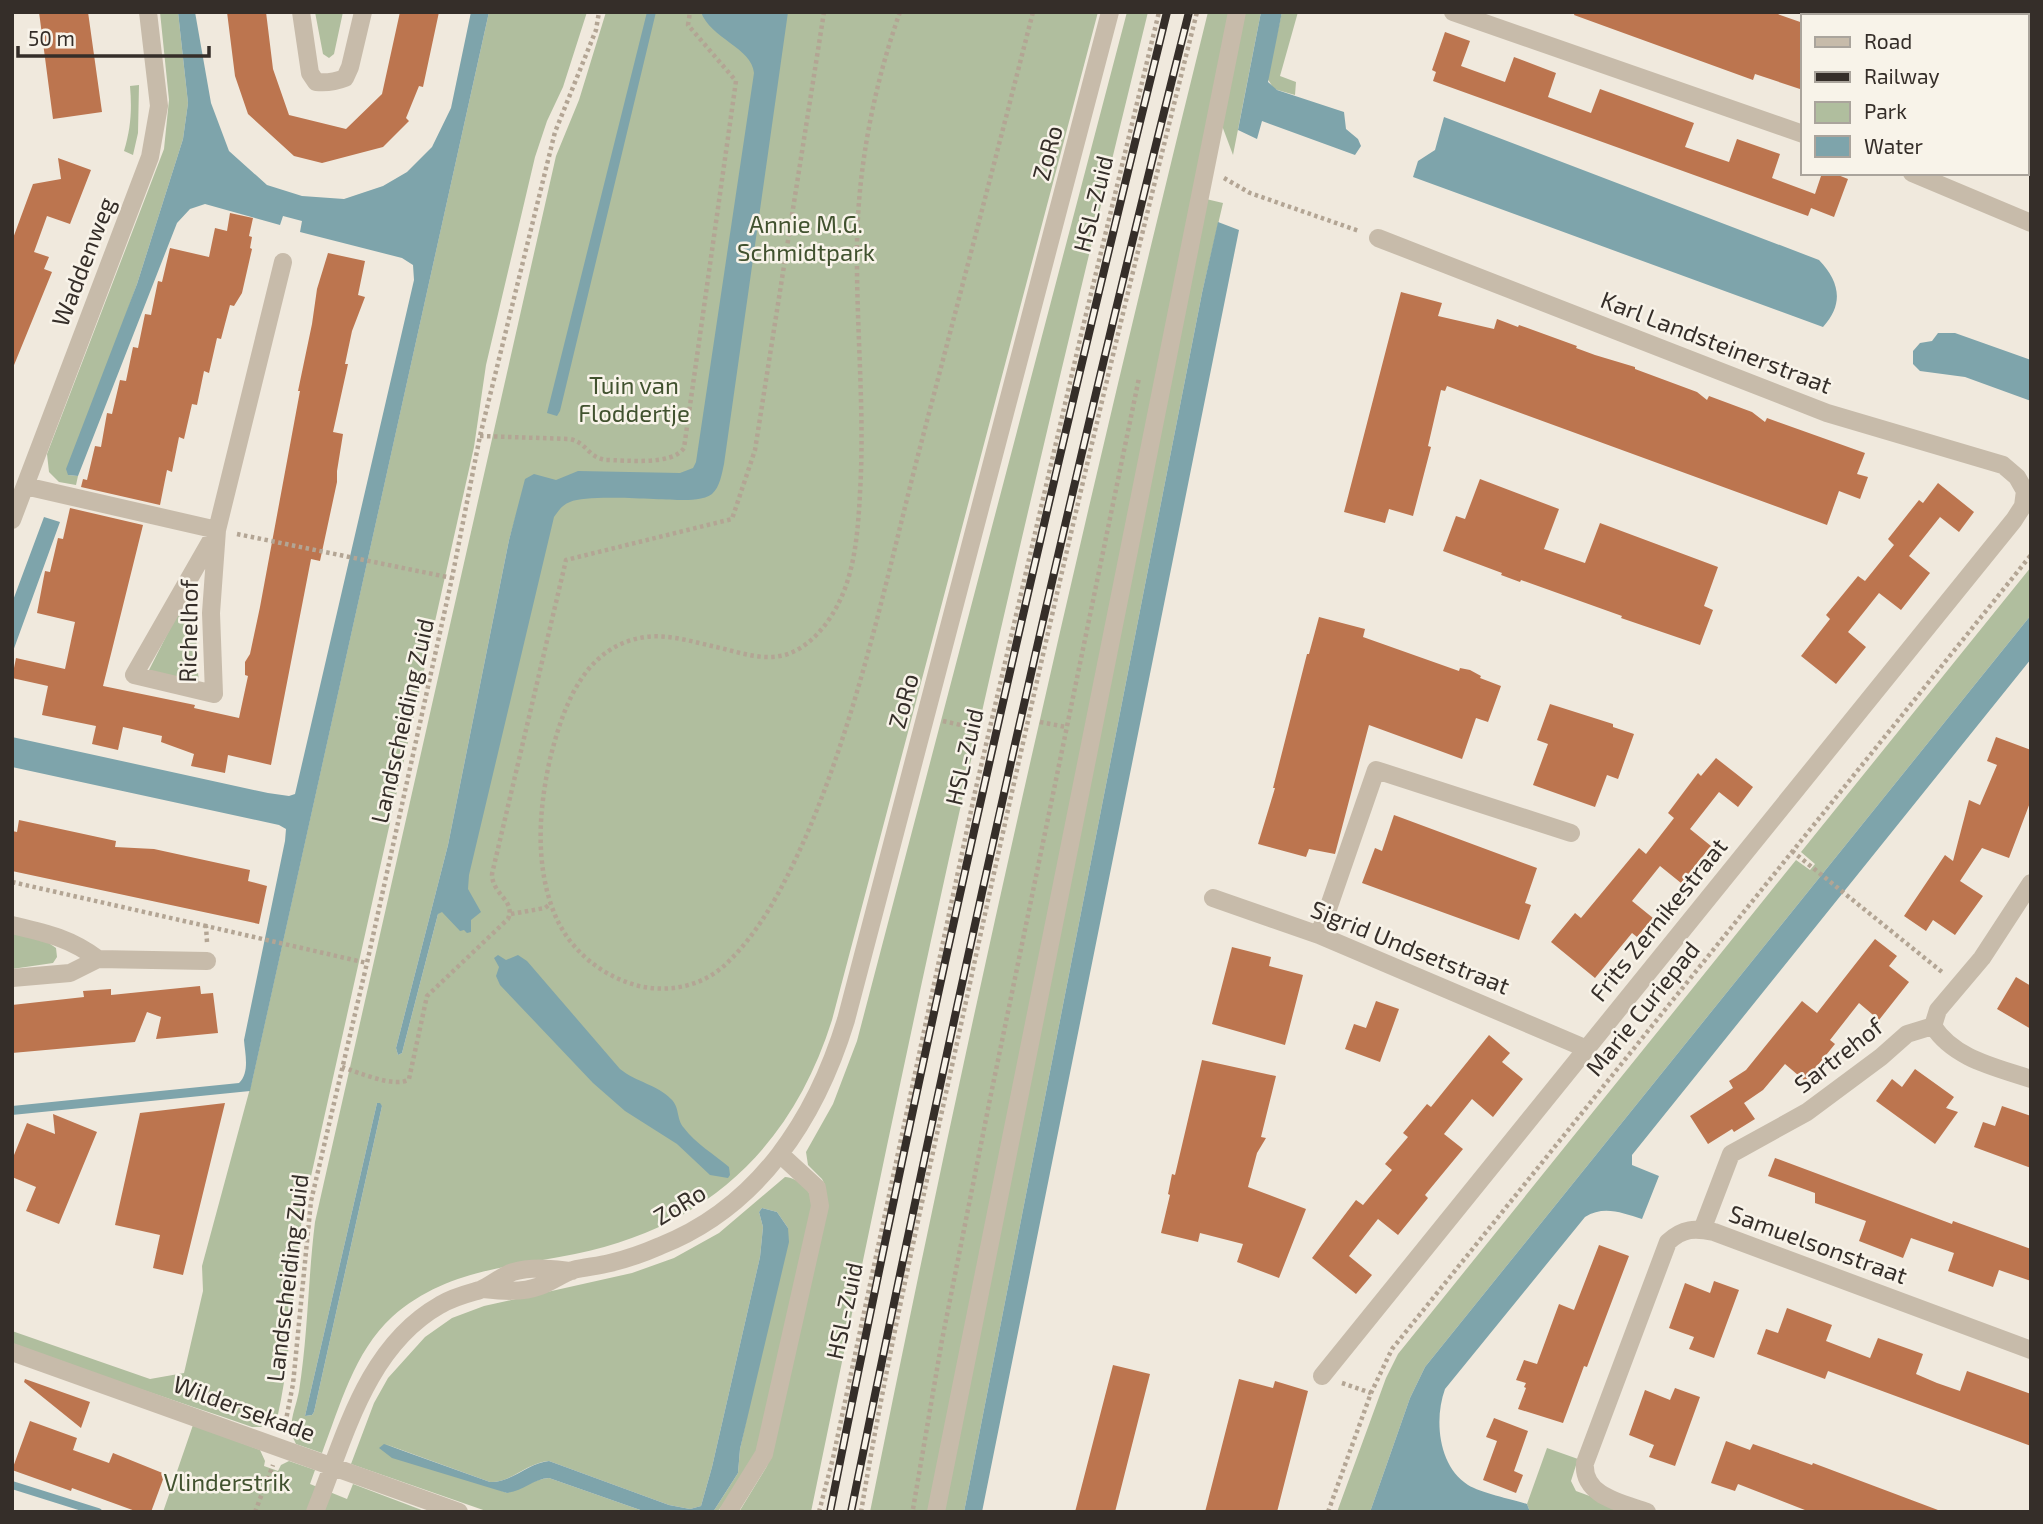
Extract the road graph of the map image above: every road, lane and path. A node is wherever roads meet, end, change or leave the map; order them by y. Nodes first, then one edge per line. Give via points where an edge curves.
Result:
1 (148, 12) edge
2 (300, 12) edge
3 (363, 12) edge
4 (599, 12) edge
5 (690, 12) edge
6 (824, 12) edge
7 (900, 12) edge
8 (1033, 12) edge
9 (1110, 12) edge
10 (1159, 12) edge
11 (1197, 12) edge
12 (1237, 12) edge
13 (1453, 12) edge
14 (1801, 133) edge
15 (1205, 168) junction
16 (1917, 175) edge
17 (2029, 218) edge
18 (1378, 238) joint
19 (283, 262) dead end
20 (1140, 373) dead end
21 (480, 436) junction
22 (25, 486) junction
23 (2028, 491) edge
24 (12, 520) edge
25 (217, 530) junction
26 (2031, 555) edge
27 (452, 578) junction
28 (1040, 722) dead end
29 (958, 724) dead end
30 (1066, 727) junction
31 (978, 729) dead end
32 (1077, 729) dead end
33 (1571, 833) dead end
34 (1792, 851) junction
35 (12, 882) edge
36 (2031, 883) edge
37 (1213, 898) dead end
38 (551, 903) junction
39 (511, 914) junction
40 (12, 925) edge
41 (206, 926) junction
42 (1319, 935) junction
43 (98, 959) junction
44 (207, 961) joint
45 (367, 963) junction
46 (12, 978) edge
47 (1959, 986) junction
48 (1933, 1026) junction
49 (1587, 1048) junction
50 (342, 1067) junction
51 (2031, 1079) edge
52 (780, 1154) junction
53 (1702, 1230) junction
54 (2031, 1350) edge
55 (12, 1352) edge
56 (1322, 1376) joint
57 (1371, 1393) junction
58 (279, 1447) junction
59 (333, 1467) junction
60 (255, 1512) edge
61 (315, 1512) edge
62 (459, 1512) edge
63 (728, 1512) edge
64 (819, 1512) edge
65 (861, 1512) edge
66 (913, 1512) edge
67 (936, 1512) edge
68 (1328, 1512) edge
69 (1647, 1512) edge

1 - 22 street, Waddenweg via 159,106 150,157
2 - 3 street via 310,73 316,82 334,83 345,78 350,67
4 - 21 path, Landscheiding Zuid via 555,132
5 - 21 path via 688,25 736,81 684,449 674,458 605,460 570,439
6 - 39 path via 755,450 732,519 566,560 492,874 493,886
7 - 38 path via 880,85 860,192 857,283 862,438 858,521 844,592 810,642 784,655 753,657 649,636 614,648 586,670 564,713 544,793 541,862
8 - 38 path via 867,655 826,788 795,861 769,909 731,960 714,975 682,987 645,988 608,974 566,936
9 - 52 street, ZoRo via 846,1020 814,1103
10 - 64 path, HSL-Zuid via 987,738
11 - 65 path via 1018,764
12 - 15 street
13 - 14 street
15 - 18 path via 1250,193
15 - 67 street
16 - 17 street
18 - 23 street, Karl Landsteinerstraat via 1827,413 2003,465
19 - 25 street, Richelhof
20 - 30 path
21 - 27 path, Landscheiding Zuid
22 - 24 street, Waddenweg
22 - 25 street
23 - 49 street, Frits Zernikestraat via 2014,520
25 - 25 street, Richelhof via 211,614 214,694 134,675
25 - 27 path
26 - 34 path, Marie Curiepad
27 - 45 path, Landscheiding Zuid
28 - 30 path
29 - 31 path
30 - 32 path
30 - 66 path via 967,1215
33 - 42 street via 1377,769
34 - 47 path
34 - 57 path, Marie Curiepad via 1392,1349
35 - 41 path
36 - 47 street
37 - 42 street, Sigrid Undsetstraat
38 - 39 path
39 - 50 path via 427,996 406,1082
40 - 43 street via 59,936
41 - 44 path
41 - 45 path
42 - 49 street, Sigrid Undsetstraat
43 - 44 street
43 - 46 street via 70,973
45 - 50 path, Landscheiding Zuid
47 - 48 street via 1938,1010
48 - 51 street via 1955,1049
48 - 53 street, Sartrehof via 1907,1034 1807,1112 1731,1154
49 - 56 street, Frits Zernikestraat
50 - 58 path, Landscheiding Zuid via 311,1201 293,1384
52 - 59 street, ZoRo via 743,1193 679,1238 572,1271 536,1267 512,1272 427,1313 389,1348 374,1370
52 - 63 street via 817,1188 820,1206 764,1454
53 - 54 street, Samuelsonstraat
53 - 69 street, Samuelsonstraat via 1684,1230 1668,1242 1585,1463 1586,1479 1594,1489
55 - 58 street, Wildersekade
56 - 57 path
57 - 68 path, Marie Curiepad
58 - 59 street, Wildersekade
58 - 60 path, Landscheiding Zuid
59 - 61 street, ZoRo
59 - 62 street, Wildersekade

